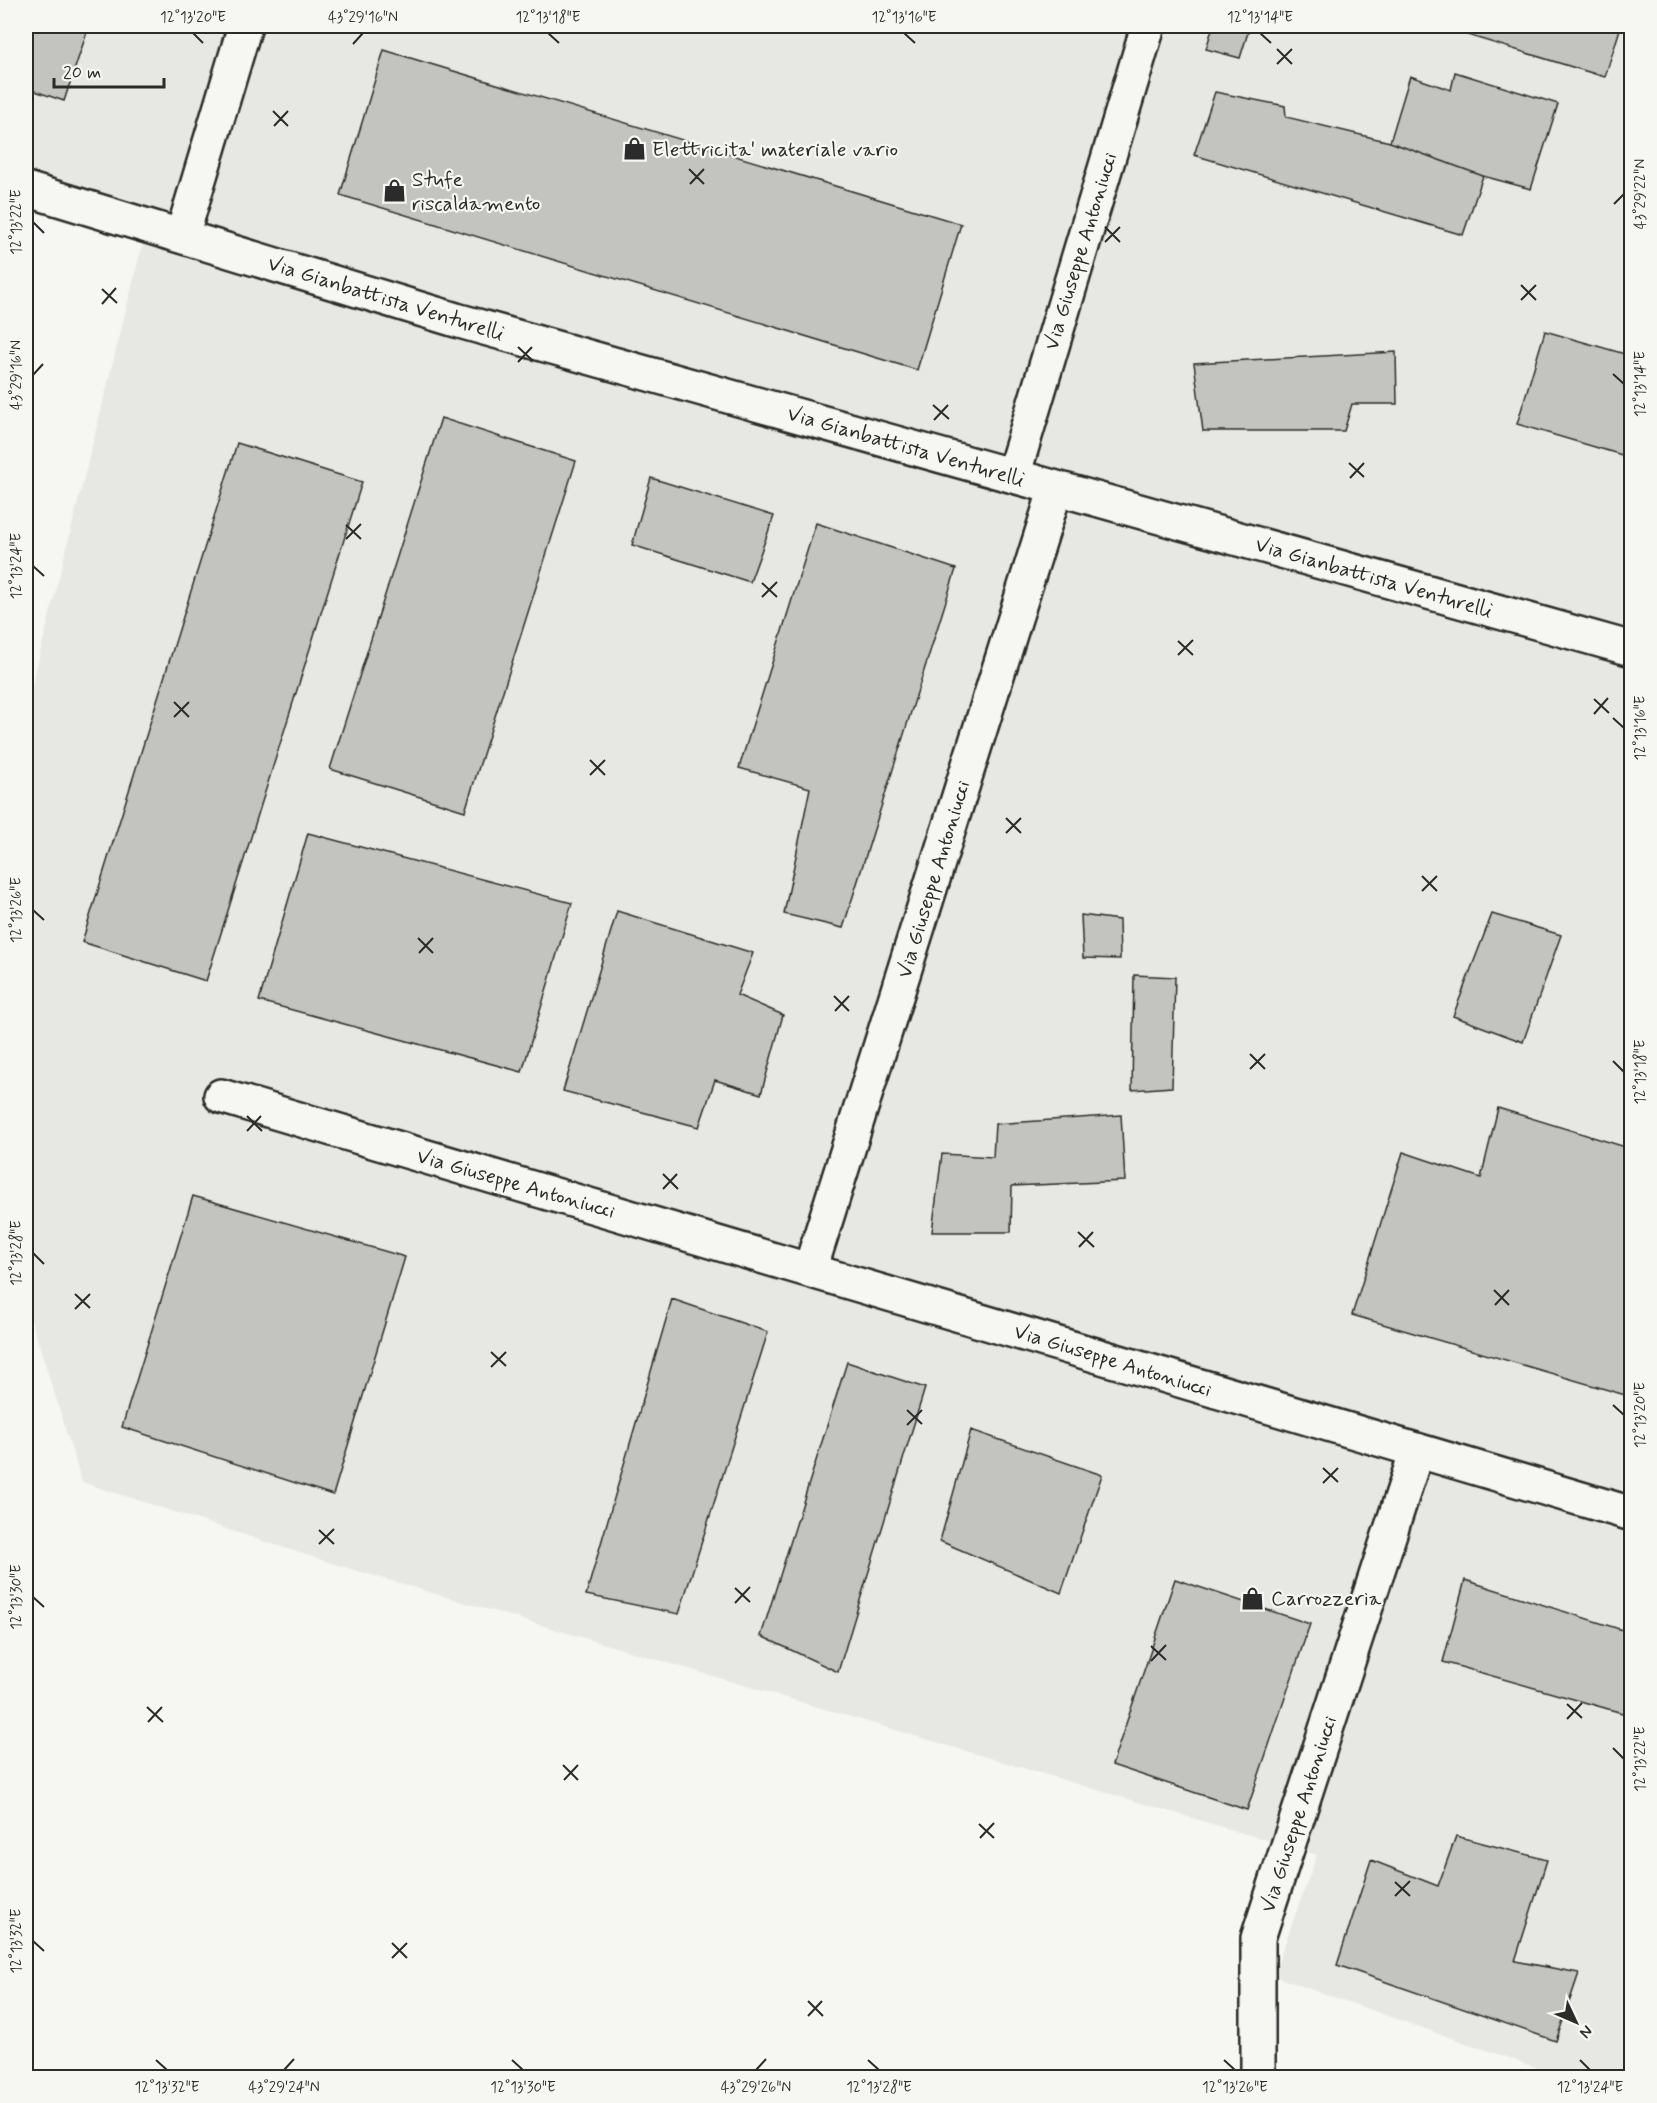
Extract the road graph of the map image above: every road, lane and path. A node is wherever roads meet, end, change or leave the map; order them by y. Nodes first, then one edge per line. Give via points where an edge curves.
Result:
1 (245, 26) edge
2 (1148, 26) edge
3 (26, 189) edge
4 (182, 236) junction
5 (1013, 476) junction
6 (1056, 488) junction
7 (1632, 649) edge
8 (221, 1096) dead end
9 (810, 1270) junction
10 (1417, 1450) junction
11 (1632, 1514) edge
12 (1258, 2078) edge

1 - 4 street
2 - 5 street, Via Giuseppe Antoniucci
3 - 4 street, Via Gianbattista Venturelli
4 - 5 street, Via Gianbattista Venturelli via 468,323
5 - 6 street, Via Gianbattista Venturelli
6 - 7 street, Via Gianbattista Venturelli
6 - 9 street, Via Giuseppe Antoniucci
8 - 9 street, Via Giuseppe Antoniucci
9 - 10 street, Via Giuseppe Antoniucci
10 - 11 street, Via Giuseppe Antoniucci
10 - 12 street, Via Giuseppe Antoniucci via 1258,1938

